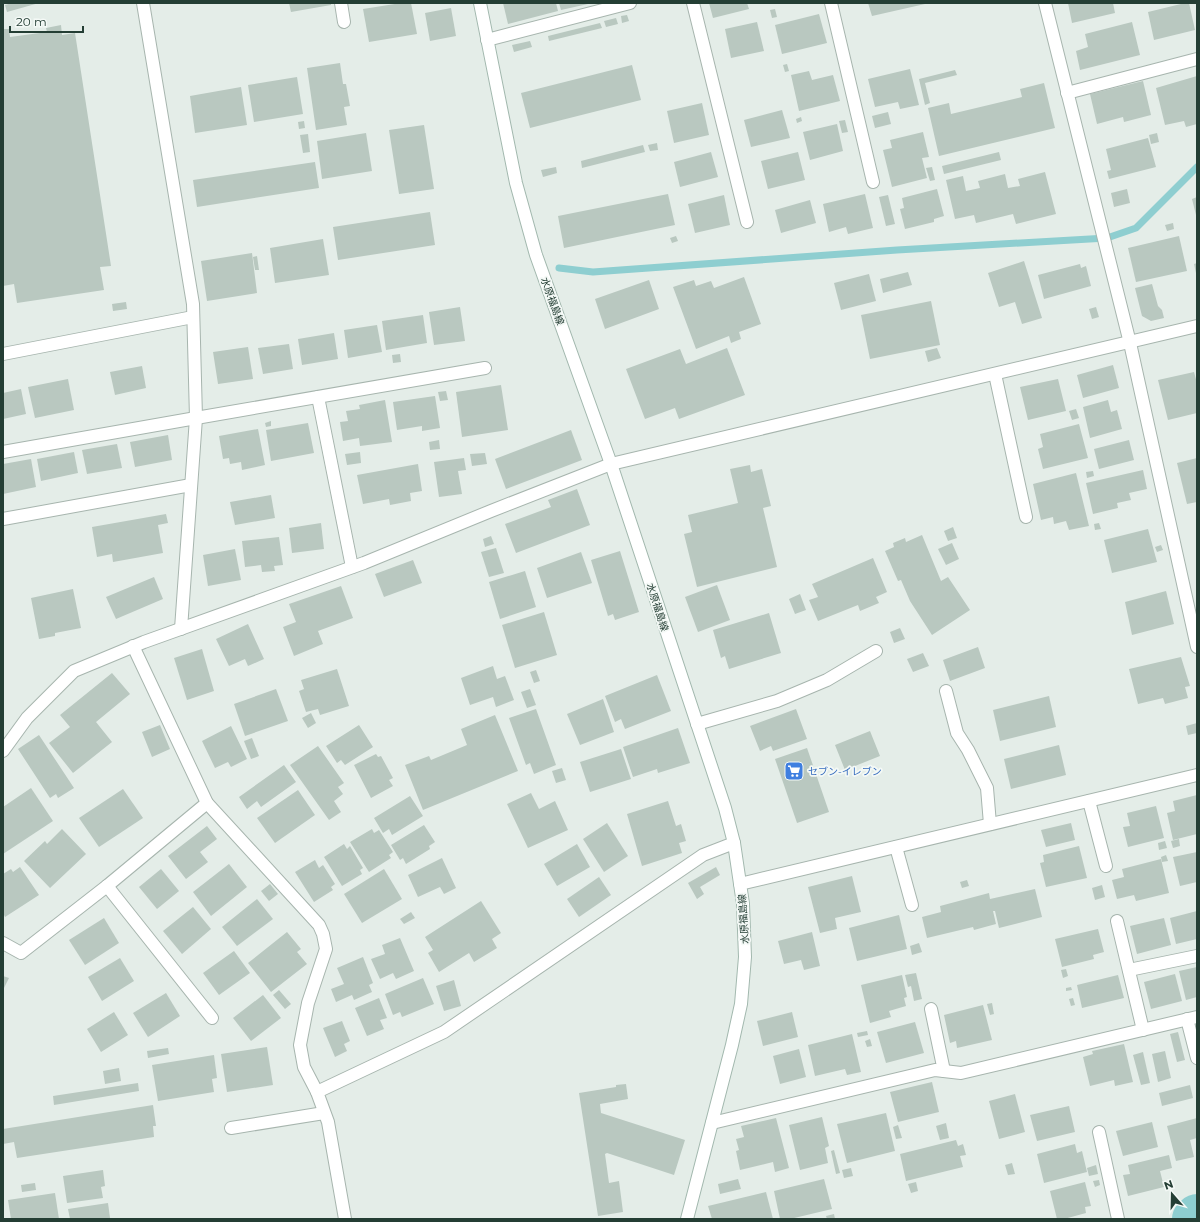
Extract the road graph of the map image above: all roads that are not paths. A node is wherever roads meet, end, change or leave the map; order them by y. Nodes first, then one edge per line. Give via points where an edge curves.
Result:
1 (143, 3) edge
2 (341, 3) edge
3 (480, 3) edge
4 (630, 3) edge
5 (693, 3) edge
6 (831, 3) edge
7 (1045, 3) edge
8 (344, 22) dead end
9 (487, 40) junction
10 (1197, 59) edge
11 (1067, 93) junction
12 (872, 182) dead end
13 (747, 222) dead end
14 (193, 317) junction
15 (1197, 326) edge
16 (1130, 343) junction
17 (3, 354) edge
18 (486, 368) dead end
19 (995, 374) junction
20 (318, 397) junction
21 (196, 418) junction
22 (3, 452) edge
23 (611, 464) junction
24 (191, 485) junction
25 (1026, 517) dead end
26 (3, 519) edge
27 (352, 567) junction
28 (181, 629) junction
29 (133, 646) junction
30 (1197, 647) edge
31 (876, 651) dead end
32 (946, 691) dead end
33 (697, 724) junction
34 (3, 751) edge
35 (1197, 775) edge
36 (1089, 801) junction
37 (207, 803) junction
38 (990, 824) junction
39 (734, 843) junction
40 (896, 847) junction
41 (1106, 866) dead end
42 (740, 884) junction
43 (107, 886) junction
44 (912, 905) dead end
45 (1117, 922) dead end
46 (3, 943) edge
47 (1197, 956) edge
48 (1129, 970) junction
49 (931, 1009) dead end
50 (212, 1018) dead end
51 (1192, 1018) edge
52 (1143, 1030) junction
53 (1197, 1058) edge
54 (944, 1071) junction
55 (317, 1092) junction
56 (324, 1113) junction
57 (712, 1123) junction
58 (231, 1128) dead end
59 (1099, 1132) dead end
60 (345, 1219) edge
61 (687, 1219) edge
62 (1118, 1219) edge

1 - 14 street via 192,296
2 - 8 street
3 - 9 street, 水原福島線
4 - 9 street
5 - 13 street
6 - 12 street
7 - 11 street
9 - 23 street, 水原福島線 via 516,183 536,255
10 - 11 street
11 - 16 street
14 - 17 street
14 - 21 street
15 - 16 street
16 - 19 street
16 - 30 street
18 - 20 street
19 - 23 street
19 - 25 street
20 - 21 street
20 - 27 street
21 - 22 street
21 - 24 street
23 - 27 street
23 - 33 street, 水原福島線
24 - 26 street
24 - 28 street
27 - 28 street
28 - 29 street
29 - 34 street via 74,671 27,718
29 - 37 street
31 - 33 street via 827,680 777,701
32 - 38 street via 957,733 987,788
33 - 39 street, 水原福島線
35 - 36 street
36 - 38 street
36 - 41 street
37 - 43 street
37 - 55 street via 319,925 324,934 326,949 308,1003 300,1045 304,1067
38 - 40 street
39 - 42 street, 水原福島線
39 - 55 street via 703,855 444,1032
40 - 42 street
40 - 44 street
42 - 57 street, 水原福島線 via 745,957 741,1004
43 - 46 street via 21,953
43 - 50 street
45 - 48 street
47 - 48 street
48 - 52 street
49 - 54 street
51 - 52 street
51 - 53 street
52 - 54 street via 961,1073
54 - 57 street via 935,1070
55 - 56 street
56 - 58 street
56 - 60 street via 328,1122
57 - 61 street, 水原福島線
59 - 62 street

